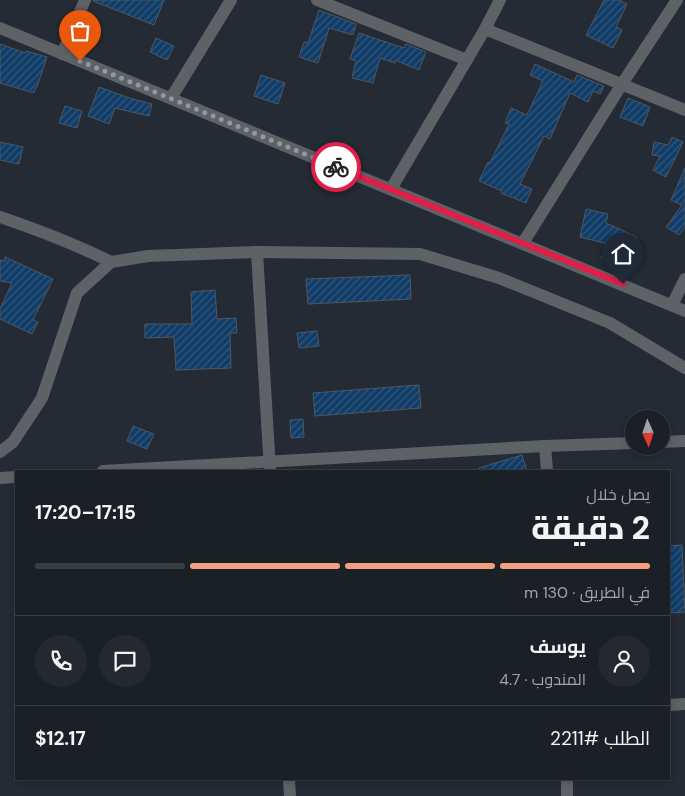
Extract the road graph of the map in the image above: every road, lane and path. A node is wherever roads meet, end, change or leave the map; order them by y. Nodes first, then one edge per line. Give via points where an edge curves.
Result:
1 (85, 0) edge
2 (231, 0) edge
3 (317, 0) edge
4 (500, 0) edge
5 (677, 0) edge
6 (0, 28) edge
7 (486, 28) junction
8 (62, 54) junction
9 (467, 60) junction
10 (622, 84) junction
11 (171, 98) junction
12 (685, 110) edge
13 (391, 189) junction
14 (0, 217) edge
15 (523, 243) junction
16 (256, 252) junction
17 (110, 262) junction
18 (685, 279) edge
19 (672, 305) junction
20 (685, 310) edge
21 (685, 368) edge
22 (685, 441) edge
23 (670, 442) edge
24 (625, 443) edge
25 (545, 446) junction
26 (0, 452) edge
27 (270, 466) edge
28 (136, 470) edge
29 (547, 470) edge
30 (15, 477) edge
31 (0, 478) edge
32 (685, 704) edge
33 (670, 705) edge
34 (289, 780) edge
35 (567, 780) edge
36 (290, 796) edge
37 (567, 796) edge

1 - 8 street
2 - 11 street
3 - 9 street
4 - 7 street
5 - 10 street
6 - 8 street
7 - 9 street
7 - 10 street
8 - 11 street
9 - 13 street
10 - 12 street
10 - 15 street
11 - 13 street
13 - 15 street
14 - 17 street via 76,245
15 - 19 street
16 - 17 street via 148,256
16 - 21 street via 420,254 499,278 610,323
16 - 27 street
17 - 26 street via 77,293 42,398 13,442
18 - 19 street
19 - 20 street
22 - 23 street
24 - 25 street
25 - 27 street
25 - 29 street
27 - 28 street
30 - 31 street
32 - 33 street
34 - 36 street
35 - 37 street

